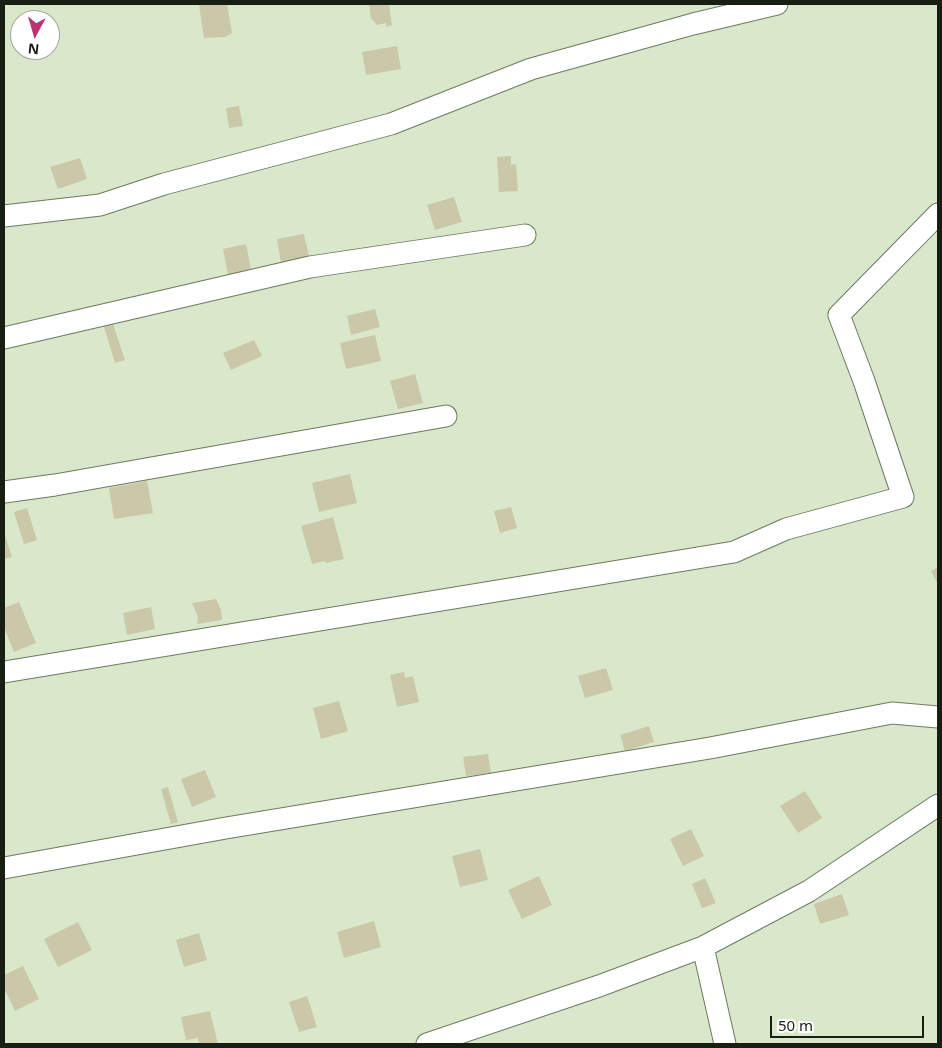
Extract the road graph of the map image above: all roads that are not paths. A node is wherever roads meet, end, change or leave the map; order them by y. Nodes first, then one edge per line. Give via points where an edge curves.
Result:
1 (777, 4) edge
2 (938, 214) edge
3 (4, 216) edge
4 (525, 235) dead end
5 (4, 338) edge
6 (446, 416) dead end
7 (4, 492) edge
8 (4, 672) edge
9 (938, 717) edge
10 (938, 805) edge
11 (4, 868) edge
12 (703, 947) junction
13 (427, 1044) edge
14 (725, 1044) edge

1 - 3 street via 531,69 391,124 100,204
2 - 8 street via 839,315 903,497 786,529 734,552
4 - 5 street via 310,267
6 - 7 street
9 - 11 street via 892,714
10 - 12 street via 809,891
12 - 13 street
12 - 14 street

